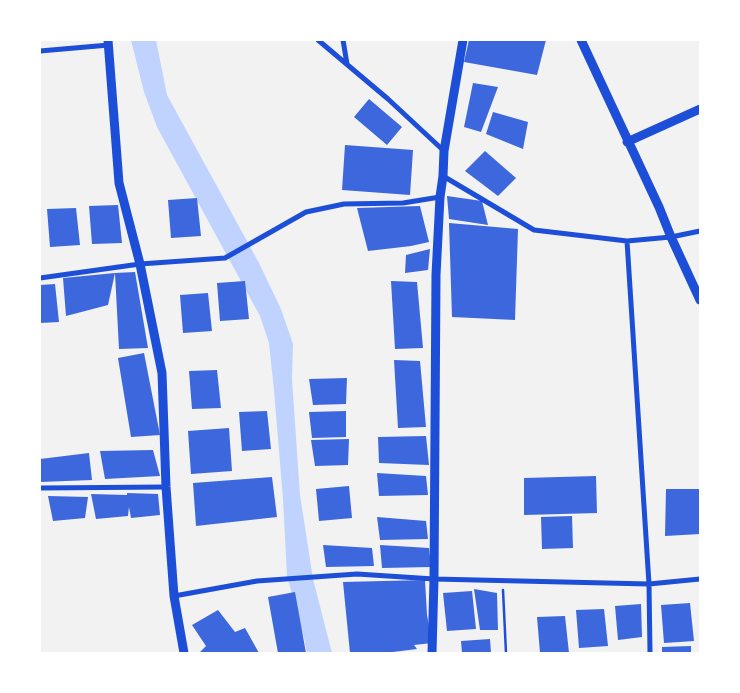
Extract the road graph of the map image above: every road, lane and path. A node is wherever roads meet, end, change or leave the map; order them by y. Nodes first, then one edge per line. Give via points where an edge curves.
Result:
1 (318, 40) edge
2 (343, 40) edge
3 (463, 40) edge
4 (581, 40) edge
5 (108, 42) edge
6 (40, 51) edge
7 (347, 64) junction
8 (700, 109) edge
9 (627, 142) junction
10 (444, 151) junction
11 (443, 176) junction
12 (440, 197) junction
13 (700, 231) edge
14 (671, 237) junction
15 (627, 241) junction
16 (140, 264) junction
17 (40, 278) edge
18 (700, 300) edge
19 (166, 487) junction
20 (40, 488) edge
21 (434, 579) junction
22 (700, 579) edge
23 (503, 581) junction
24 (649, 584) junction
25 (174, 596) junction
26 (184, 653) edge
27 (432, 653) edge
28 (506, 653) edge
29 (650, 653) edge

1 - 7 street
2 - 7 street
3 - 10 street
4 - 9 street
5 - 6 street
5 - 16 street via 119,183
7 - 10 street
8 - 9 street
9 - 14 street
10 - 11 street
11 - 12 street
11 - 15 street via 534,230
12 - 16 street via 403,203 344,204 306,212 225,258
12 - 21 street via 436,275
13 - 14 street
14 - 15 street
14 - 18 street
15 - 24 street
16 - 17 street
16 - 19 street via 162,373
19 - 20 street
19 - 25 street
21 - 23 street
21 - 25 street via 357,574 257,581
21 - 27 street
22 - 24 street
23 - 24 street
23 - 28 path
24 - 29 street
25 - 26 street

